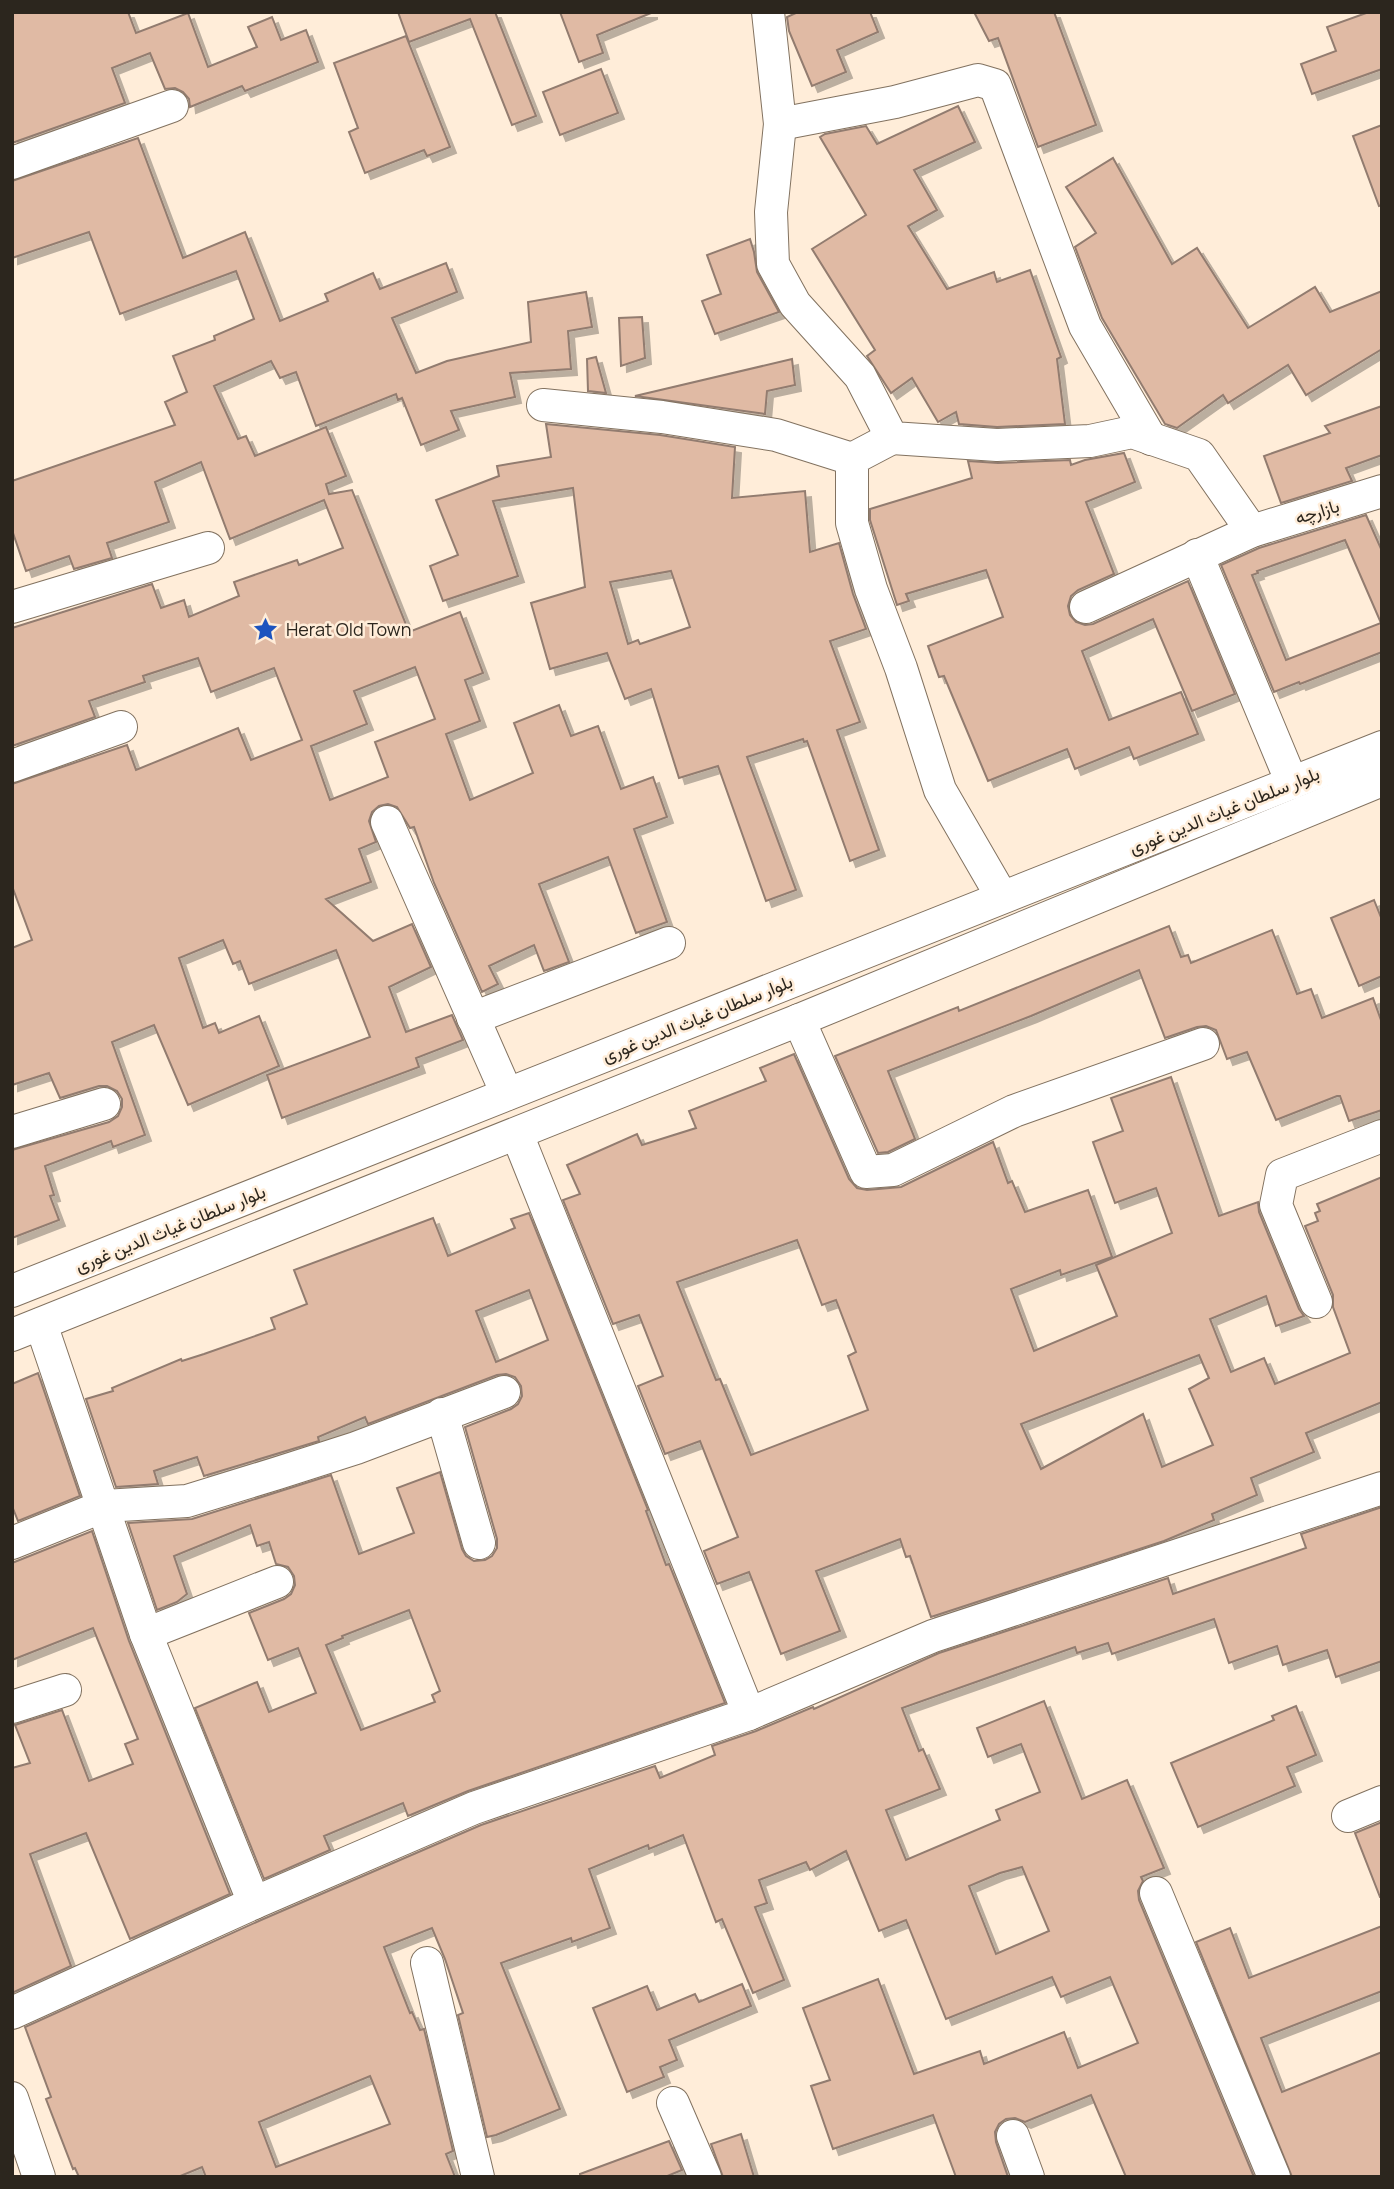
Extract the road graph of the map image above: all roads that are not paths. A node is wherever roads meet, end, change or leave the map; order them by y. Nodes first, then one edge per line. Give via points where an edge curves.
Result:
1 (768, 12) edge
2 (172, 106) dead end
3 (780, 124) junction
4 (12, 163) edge
5 (543, 405) dead end
6 (892, 438) junction
7 (1151, 439) junction
8 (852, 459) junction
9 (1382, 491) edge
10 (1252, 531) junction
11 (208, 548) dead end
12 (1197, 555) junction
13 (12, 607) edge
14 (1086, 607) dead end
15 (121, 727) dead end
16 (1382, 747) edge
17 (12, 766) edge
18 (1382, 780) edge
19 (1292, 783) junction
20 (387, 822) dead end
21 (1002, 897) junction
22 (669, 943) dead end
23 (473, 1018) junction
24 (799, 1020) junction
25 (1203, 1044) dead end
26 (507, 1094) junction
27 (104, 1104) dead end
28 (12, 1132) edge
29 (517, 1133) junction
30 (1382, 1136) edge
31 (12, 1291) edge
32 (1316, 1302) dead end
33 (26, 1330) edge
34 (503, 1392) dead end
35 (442, 1414) junction
36 (1382, 1488) edge
37 (104, 1506) junction
38 (479, 1542) dead end
39 (12, 1543) edge
40 (277, 1582) dead end
41 (146, 1634) junction
42 (65, 1690) dead end
43 (12, 1707) edge
44 (750, 1714) junction
45 (1382, 1802) edge
46 (1348, 1816) dead end
47 (1156, 1893) dead end
48 (254, 1903) junction
49 (427, 1963) dead end
50 (12, 2013) edge
51 (12, 2098) edge
52 (673, 2103) dead end
53 (1013, 2136) dead end
54 (40, 2177) edge
55 (478, 2177) edge
56 (705, 2177) edge
57 (1028, 2177) edge
58 (1274, 2177) edge

1 - 3 street
2 - 4 street
3 - 6 street via 771,212 773,264 795,304 860,376
3 - 7 street via 978,80 996,85 1085,326
5 - 8 street via 776,435
6 - 7 street via 997,445 1090,441 1132,432
6 - 8 street
7 - 10 street via 1199,455
8 - 21 street via 852,523 871,589 940,790
9 - 10 street, بازارچه
10 - 12 street, بازارچه
11 - 13 street
12 - 14 street, بازارچه
12 - 19 street
15 - 17 street
16 - 19 street, بلوار سلطان غیاث الدین غوری
18 - 24 street
19 - 21 street, بلوار سلطان غیاث الدین غوری
20 - 23 street
21 - 26 street, بلوار سلطان غیاث الدین غوری
22 - 23 street
23 - 26 street
24 - 25 street via 866,1172 893,1170 1014,1111
24 - 29 street
26 - 31 street, بلوار سلطان غیاث الدین غوری
27 - 28 street
29 - 33 street
29 - 44 street
30 - 32 street via 1282,1175 1276,1205
33 - 37 street
34 - 35 street
35 - 37 street via 356,1448 187,1501
35 - 38 street
36 - 44 street via 933,1636
37 - 39 street
37 - 41 street
40 - 41 street
41 - 48 street
42 - 43 street
44 - 48 street via 474,1808
45 - 46 street
47 - 58 street
48 - 50 street
49 - 55 street
51 - 54 street
52 - 56 street
53 - 57 street

